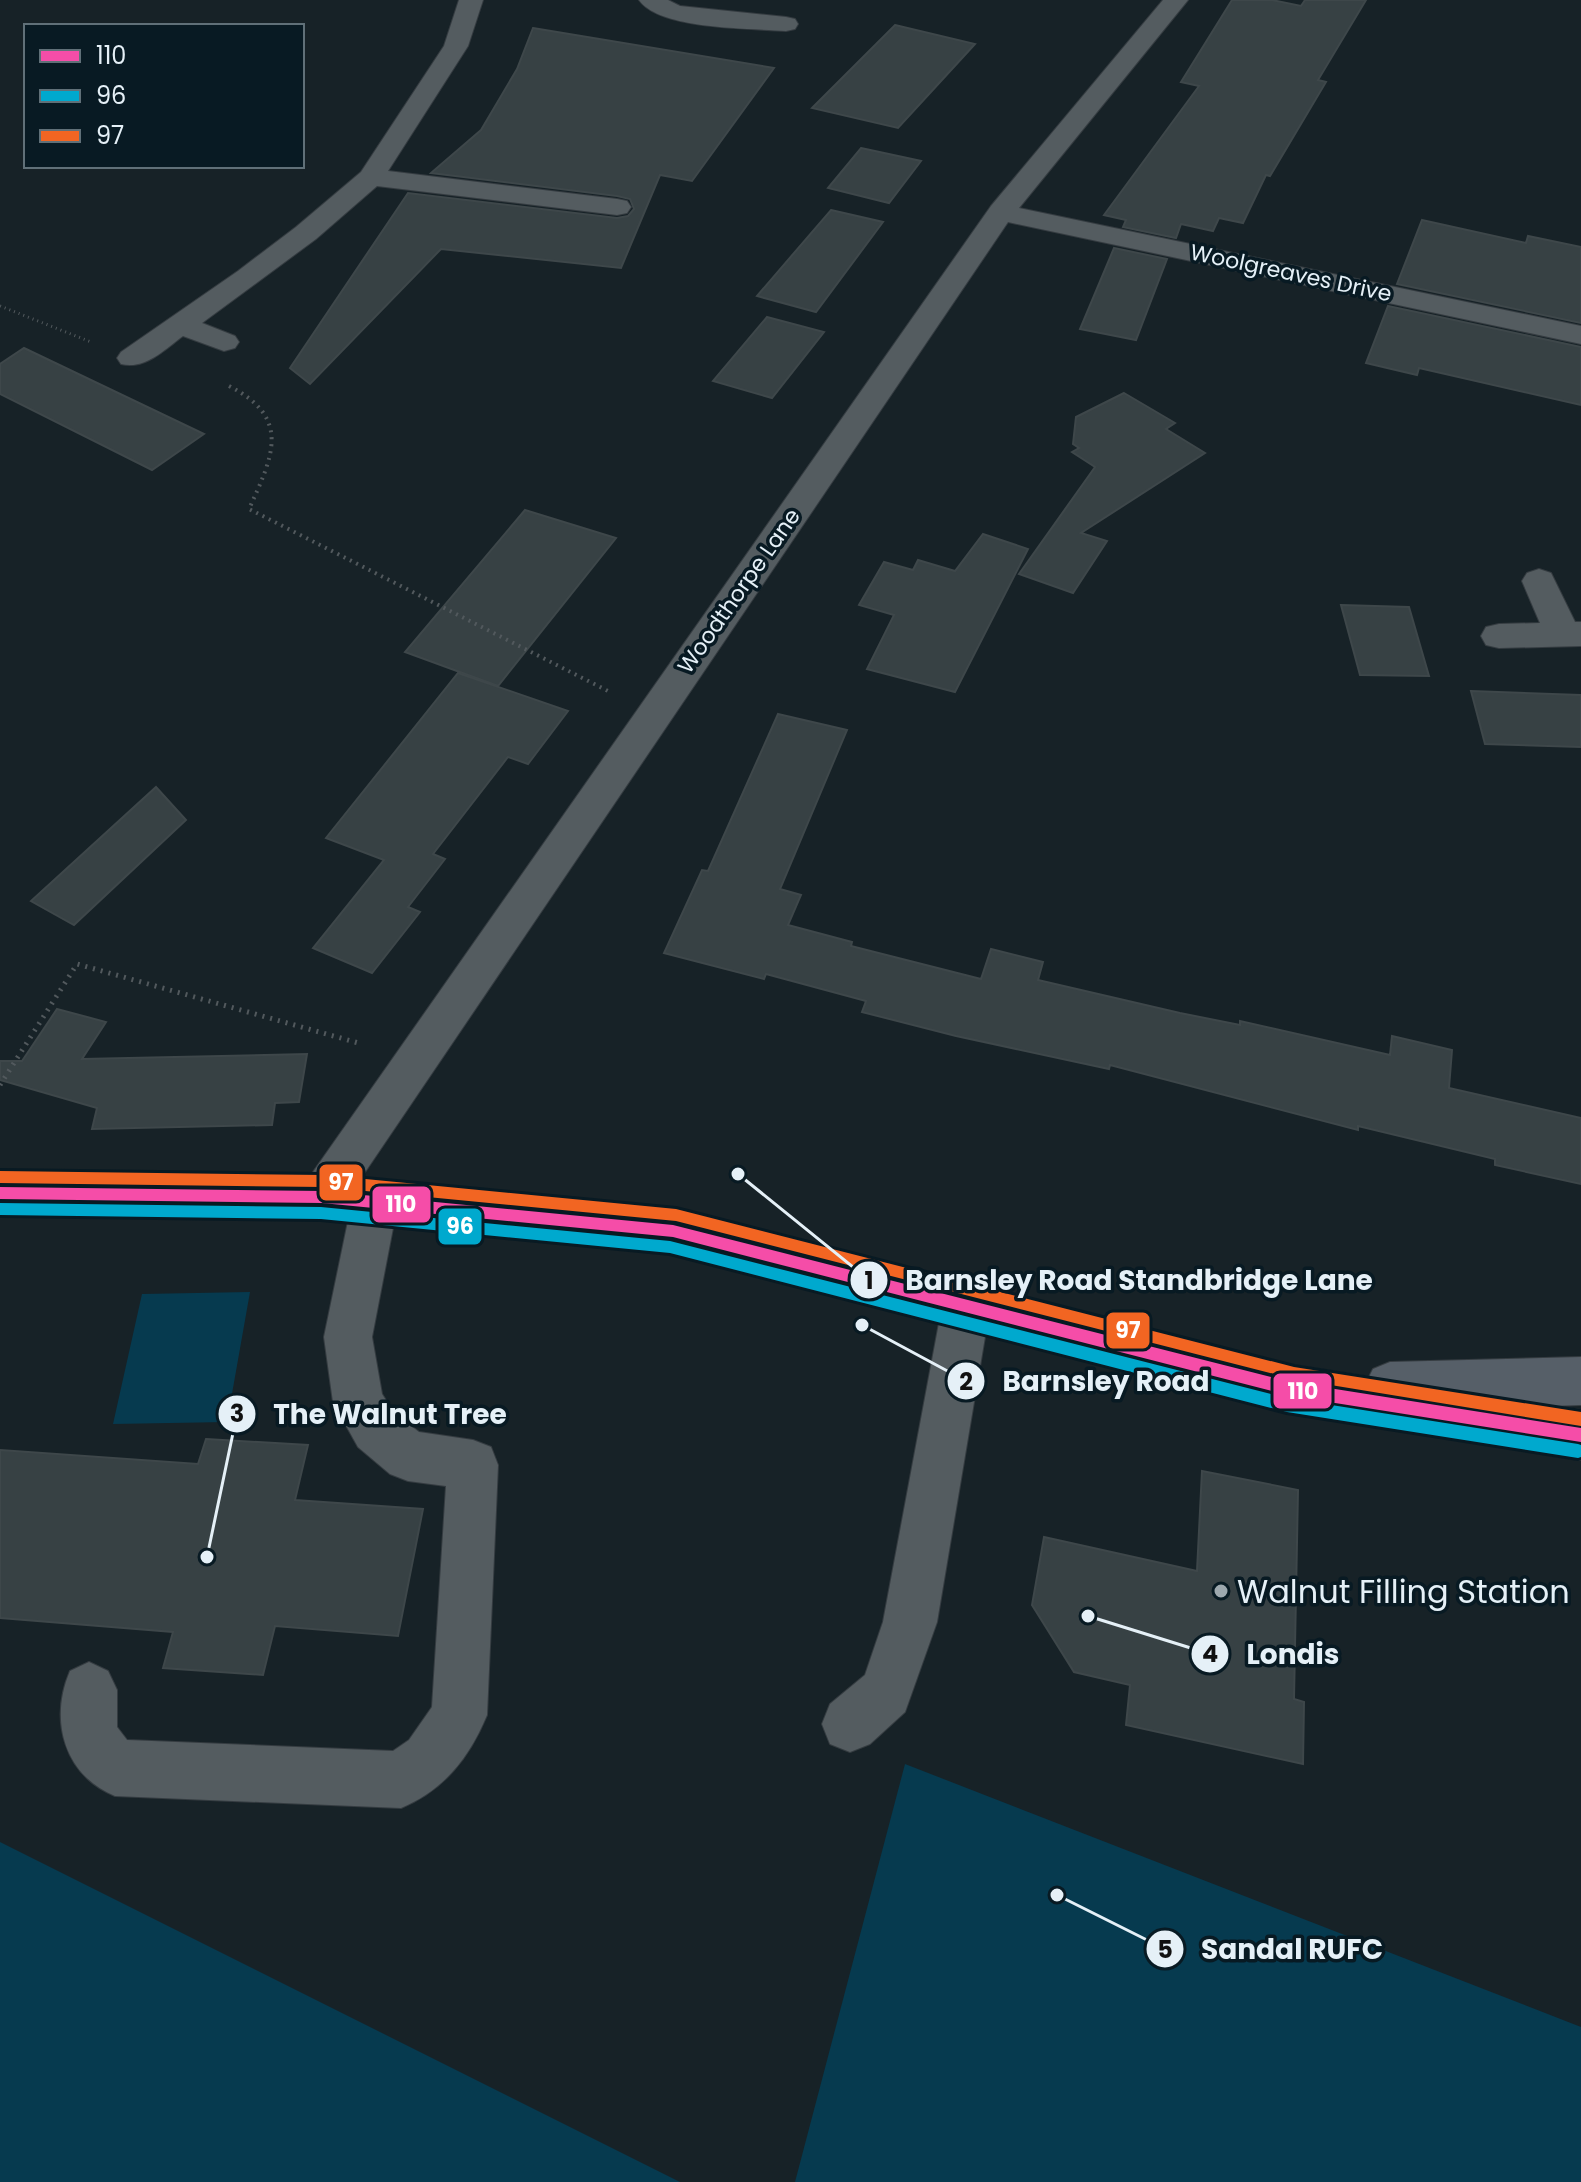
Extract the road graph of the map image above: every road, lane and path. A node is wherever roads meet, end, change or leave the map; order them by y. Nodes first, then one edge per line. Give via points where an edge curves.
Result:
1 (471, 0) edge
2 (651, 0) edge
3 (1176, 0) edge
4 (786, 24) dead end
5 (371, 177) junction
6 (617, 207) dead end
7 (1001, 212) junction
8 (0, 306) edge
9 (180, 325) junction
10 (1581, 335) edge
11 (224, 342) dead end
12 (132, 358) joint
13 (221, 384) dead end
14 (1539, 581) dead end
15 (1572, 634) edge
16 (1499, 636) dead end
17 (654, 714) junction
18 (417, 1059) junction
19 (0, 1085) edge
20 (0, 1193) edge
21 (322, 1197) junction
22 (375, 1202) junction
23 (966, 1307) junction
24 (1581, 1381) edge
25 (1291, 1389) junction
26 (1581, 1435) edge
27 (89, 1690) dead end
28 (850, 1724) dead end

1 - 5 street via 456,46
2 - 4 street via 674,13
3 - 7 street, Woodthorpe Lane
5 - 6 street
5 - 9 street via 295,242
7 - 10 street, Woolgreaves Drive
7 - 17 street, Woodthorpe Lane
8 - 12 path
9 - 11 street
9 - 12 street
13 - 17 path via 260,405 272,426 273,451 249,509
14 - 15 street
15 - 16 street
17 - 18 street, Woodthorpe Lane
18 - 19 path via 77,964
18 - 21 street, Woodthorpe Lane
20 - 21 main road
21 - 22 main road
22 - 23 main road via 673,1231
22 - 27 street via 348,1337 358,1402 376,1430 408,1456 473,1465 459,1715 429,1760 401,1780 115,1768 95,1750 90,1736 85,1721
23 - 25 main road
23 - 28 street via 910,1622 886,1693
24 - 25 main road
25 - 26 main road

